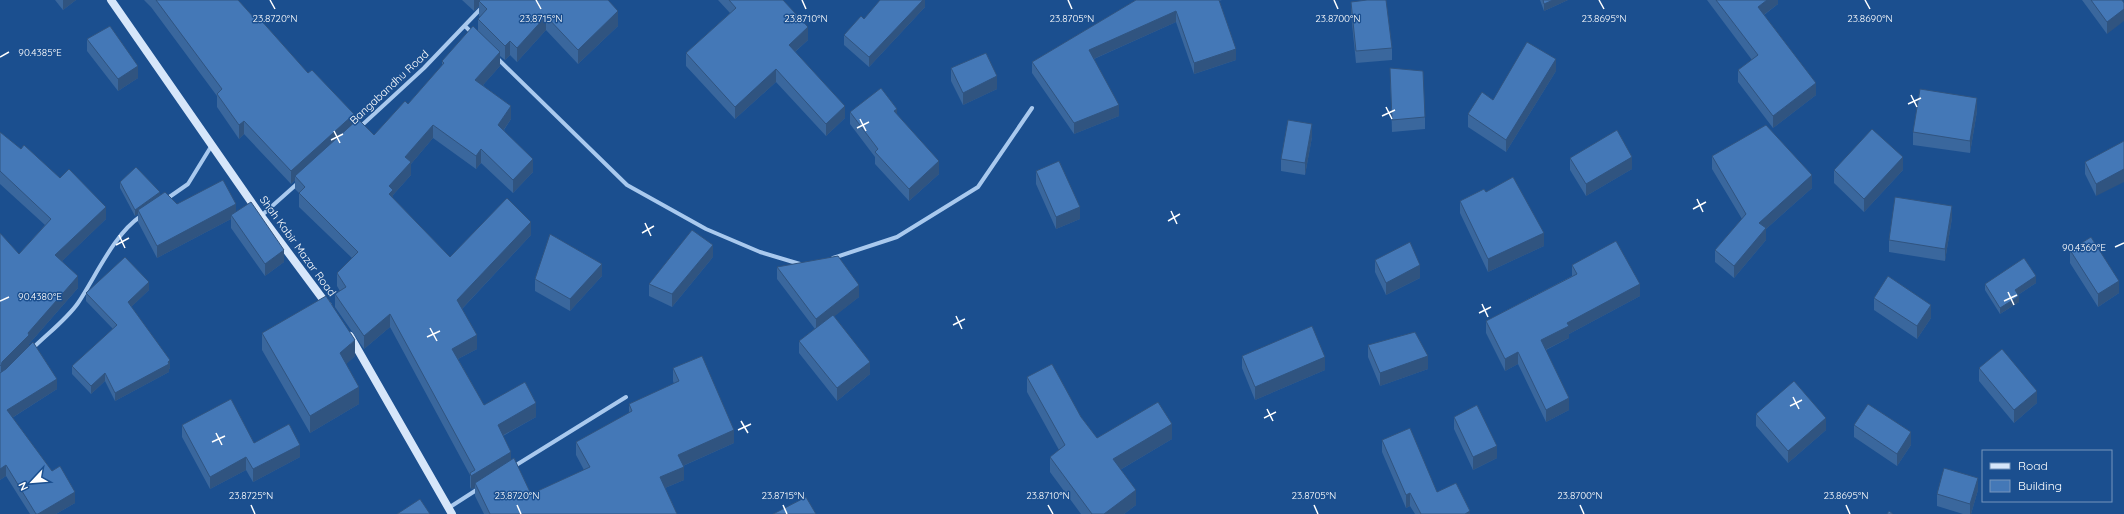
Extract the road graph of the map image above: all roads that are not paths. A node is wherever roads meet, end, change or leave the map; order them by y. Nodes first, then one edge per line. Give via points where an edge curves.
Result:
1 (111, 0) edge
2 (489, 0) edge
3 (464, 26) junction
4 (476, 37) edge
5 (492, 54) edge
6 (1032, 108) dead end
7 (354, 132) edge
8 (213, 144) junction
9 (302, 179) edge
10 (158, 205) edge
11 (146, 213) edge
12 (261, 216) junction
13 (829, 260) edge
14 (806, 266) edge
15 (332, 311) edge
16 (346, 330) edge
17 (26, 356) edge
18 (626, 396) dead end
19 (508, 470) edge
20 (482, 486) edge
21 (451, 510) edge

1 - 8 street, Shah Kabir Mazar Road
2 - 3 street, Bangabandhu Road
3 - 4 street
3 - 7 street, Bangabandhu Road via 424,68
5 - 14 street via 627,185 706,229 760,252
6 - 13 street via 978,187 897,237
8 - 10 street via 188,184
8 - 12 street, Shah Kabir Mazar Road
9 - 12 street
11 - 17 street via 134,221 104,260 77,304
12 - 15 street, Shah Kabir Mazar Road
16 - 21 street
18 - 19 street
20 - 21 street

